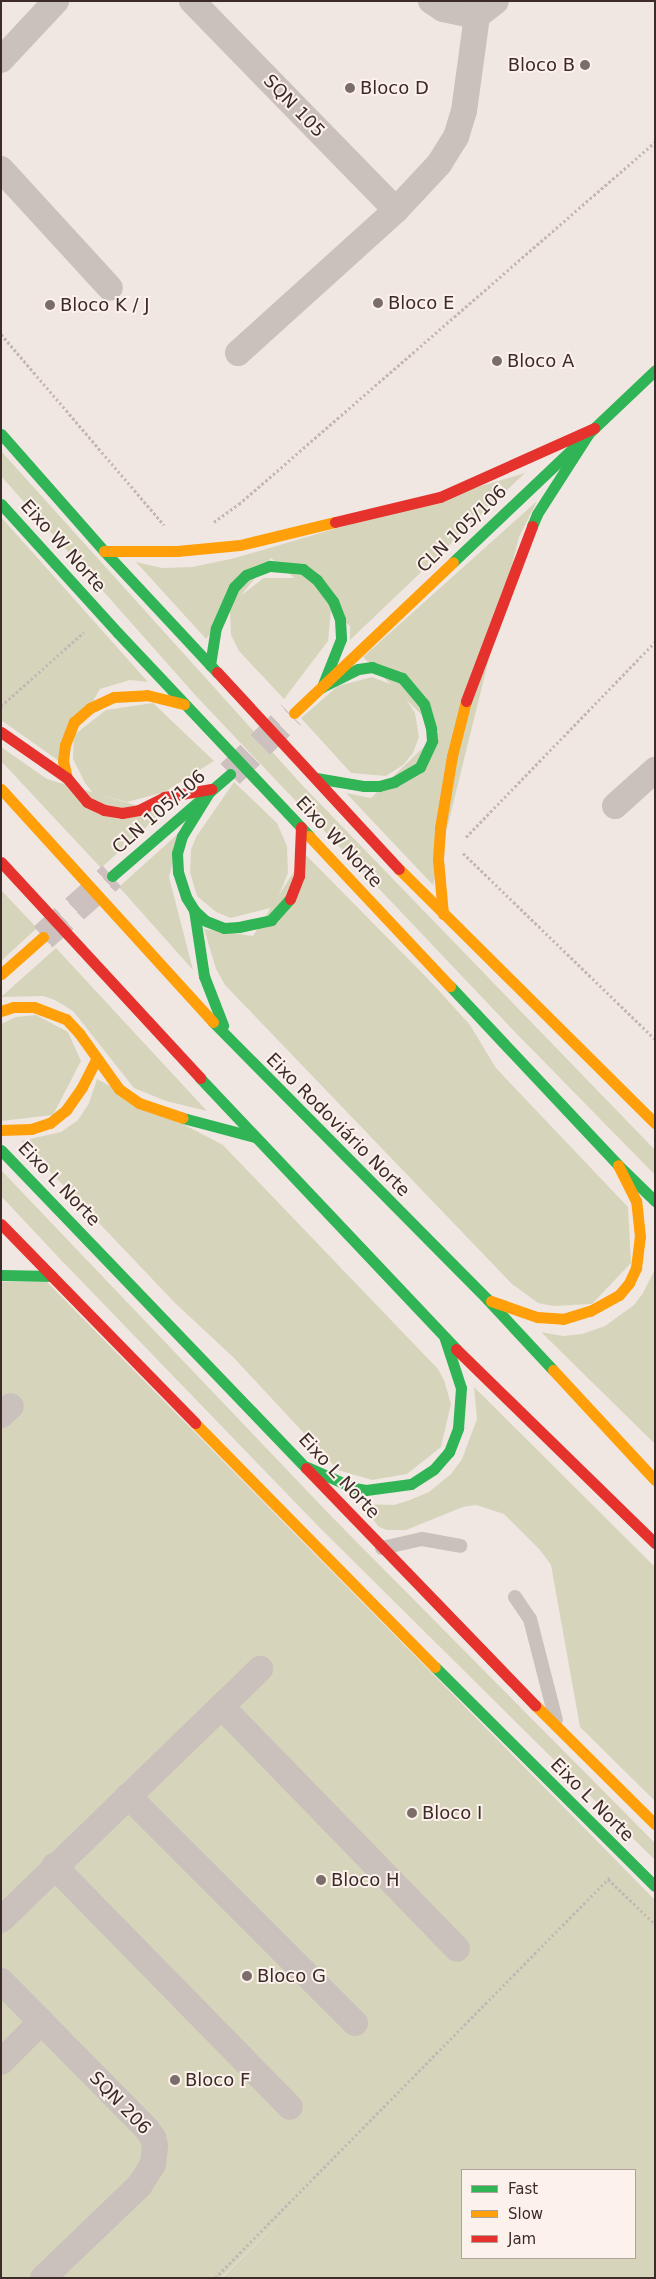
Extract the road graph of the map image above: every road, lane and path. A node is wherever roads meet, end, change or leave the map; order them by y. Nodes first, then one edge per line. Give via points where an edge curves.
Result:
1 (56, 1) edge
2 (192, 1) edge
3 (432, 1) edge
4 (487, 9) edge
5 (1, 60) edge
6 (655, 142) edge
7 (1, 169) edge
8 (396, 210) junction
9 (110, 288) dead end
10 (1, 334) edge
11 (238, 353) dead end
12 (655, 370) edge
13 (593, 429) junction
14 (1, 434) edge
15 (1, 504) edge
16 (210, 525) dead end
17 (169, 531) dead end
18 (104, 551) junction
19 (85, 631) dead end
20 (655, 642) edge
21 (210, 665) junction
22 (322, 687) junction
23 (184, 704) junction
24 (1, 706) edge
25 (294, 713) tunnel mouth
26 (1, 732) edge
27 (655, 770) edge
28 (230, 774) tunnel mouth
29 (66, 778) junction
30 (316, 778) junction
31 (1, 789) edge
32 (211, 789) junction
33 (615, 806) dead end
34 (301, 827) junction
35 (440, 828) junction
36 (457, 846) junction
37 (1, 862) edge
38 (112, 876) tunnel mouth
39 (194, 910) junction
40 (443, 914) junction
41 (43, 937) tunnel mouth
42 (1, 974) edge
43 (1, 1011) edge
44 (655, 1039) edge
45 (229, 1040) junction
46 (96, 1059) junction
47 (655, 1123) edge
48 (1, 1130) edge
49 (255, 1137) junction
50 (1, 1150) edge
51 (618, 1165) junction
52 (655, 1201) edge
53 (1, 1224) edge
54 (1, 1275) edge
55 (52, 1276) junction
56 (487, 1299) junction
57 (444, 1336) junction
58 (307, 1467) junction
59 (655, 1480) edge
60 (655, 1543) edge
61 (460, 1546) dead end
62 (382, 1548) junction
63 (514, 1597) dead end
64 (260, 1669) dead end
65 (222, 1707) junction
66 (559, 1730) junction
67 (128, 1796) junction
68 (655, 1824) edge
69 (627, 1859) junction
70 (54, 1866) junction
71 (608, 1880) junction
72 (655, 1886) edge
73 (1, 1920) edge
74 (655, 1924) edge
75 (457, 1949) dead end
76 (1, 1981) edge
77 (40, 2022) junction
78 (355, 2023) dead end
79 (1, 2062) edge
80 (290, 2107) dead end
81 (43, 2278) edge
82 (215, 2278) edge

1 - 5 street
2 - 8 street, SQN 105
3 - 4 street via 443,9
4 - 8 street via 456,137 439,164
6 - 16 path via 239,504
7 - 9 street
8 - 11 street
10 - 17 path
12 - 13 main road, CLN 105/106
13 - 18 main road via 440,497 240,545 177,551
13 - 22 main road, CLN 105/106
13 - 35 main road via 537,514 468,695 452,756
14 - 18 main road, Eixo W Norte
15 - 23 main road, Eixo W Norte
18 - 21 main road, Eixo W Norte
19 - 24 path
20 - 36 path
21 - 22 main road via 216,628 234,587 246,575 270,566 303,569 317,580 333,601 340,619 341,639
21 - 30 main road, Eixo W Norte
22 - 25 main road, CLN 105/106
22 - 30 main road via 358,669 372,667 395,675 409,684 424,704 432,741 420,767 394,782 364,786
23 - 29 main road via 147,695 114,697 90,708 74,722 65,745
23 - 34 main road, Eixo W Norte
26 - 29 main road
27 - 33 street
28 - 32 main road, CLN 105/106
29 - 32 main road via 87,802 104,810 122,813 139,810 164,797
30 - 40 main road, Eixo W Norte
31 - 45 main road, Eixo Rodoviário Norte
32 - 38 main road, CLN 105/106
32 - 39 main road via 182,836 177,853 178,872
34 - 39 main road via 300,876 281,912 271,920 224,928 206,921
34 - 51 main road, Eixo W Norte
35 - 36 path
35 - 40 main road via 438,859
36 - 44 path
37 - 49 main road
39 - 45 main road via 204,976
40 - 47 main road, Eixo W Norte
41 - 42 main road
43 - 46 main road via 13,1007 34,1007 66,1019
45 - 56 main road, Eixo Rodoviário Norte
46 - 48 main road via 66,1110 50,1123 32,1129
46 - 49 main road via 120,1089 139,1103 163,1113
49 - 57 main road
50 - 58 main road, Eixo L Norte
51 - 52 main road, Eixo W Norte
51 - 56 main road via 636,1201 640,1238 636,1268 619,1295 590,1311 563,1318 537,1317
53 - 55 main road, Eixo L Norte
54 - 55 main road
55 - 69 main road, Eixo L Norte via 407,1640
56 - 59 main road, Eixo Rodoviário Norte
57 - 58 main road via 461,1388 458,1428 449,1452 434,1468 411,1484 366,1490
57 - 60 main road
58 - 62 main road, Eixo L Norte
61 - 62 lane via 422,1539
62 - 66 main road, Eixo L Norte
63 - 66 lane via 530,1619
64 - 65 street
65 - 67 street
65 - 75 street
66 - 68 main road, Eixo L Norte
67 - 70 street
67 - 78 street
69 - 71 path
69 - 72 main road, Eixo L Norte
70 - 73 street
70 - 80 street
71 - 74 path
71 - 82 path
76 - 77 street, SQN 206
77 - 79 street
77 - 81 street, SQN 206 via 147,2129 153,2138 156,2155 139,2186

